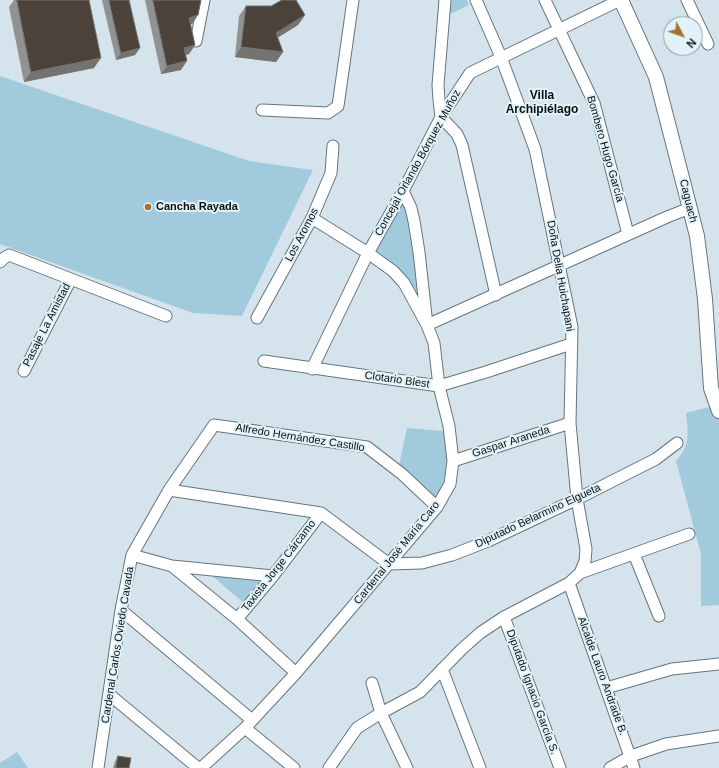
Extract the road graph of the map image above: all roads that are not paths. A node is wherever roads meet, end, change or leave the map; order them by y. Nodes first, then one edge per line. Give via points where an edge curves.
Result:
1 (204, 0) edge
2 (354, 0) edge
3 (444, 0) edge
4 (476, 0) edge
5 (545, 0) edge
6 (620, 0) edge
7 (687, 0) edge
8 (559, 30) junction
9 (196, 41) edge
10 (708, 44) dead end
11 (501, 57) junction
12 (262, 110) dead end
13 (441, 117) junction
14 (333, 146) dead end
15 (403, 191) junction
16 (690, 208) junction
17 (312, 218) junction
18 (628, 234) junction
19 (368, 253) junction
20 (5, 259) edge
21 (560, 265) junction
22 (71, 279) junction
23 (496, 295) junction
24 (166, 316) dead end
25 (257, 318) dead end
26 (427, 325) junction
27 (571, 344) junction
28 (264, 361) dead end
29 (312, 369) junction
30 (24, 371) dead end
31 (439, 386) junction
32 (719, 411) edge
33 (570, 424) junction
34 (214, 425) joint
35 (677, 443) dead end
36 (452, 461) junction
37 (170, 490) junction
38 (577, 499) junction
39 (437, 507) junction
40 (321, 513) junction
41 (689, 534) dead end
42 (634, 554) junction
43 (132, 555) junction
44 (389, 564) junction
45 (172, 566) junction
46 (580, 573) junction
47 (274, 576) junction
48 (569, 583) junction
49 (121, 610) junction
50 (659, 616) dead end
51 (504, 617) junction
52 (237, 619) junction
53 (719, 664) edge
54 (442, 669) junction
55 (296, 673) junction
56 (372, 683) dead end
57 (606, 688) junction
58 (110, 694) junction
59 (381, 714) junction
60 (249, 724) junction
61 (719, 736) edge
62 (631, 756) junction
63 (98, 768) edge
64 (200, 768) edge
65 (294, 768) edge
66 (329, 768) edge
67 (408, 768) edge
68 (480, 768) edge
69 (560, 768) edge
70 (610, 768) edge
71 (634, 768) edge

1 - 9 street
2 - 12 street via 338,106 328,113
3 - 13 street via 438,85
4 - 11 street, Doña Delia Huichapani
5 - 8 street, Bombero Hugo García
6 - 8 street, Concejal Orlando Bórquez Muñoz
6 - 16 street, Caguach via 656,77
7 - 10 street
8 - 11 street, Concejal Orlando Bórquez Muñoz
8 - 18 street, Bombero Hugo García via 594,103
11 - 13 street, Concejal Orlando Bórquez Muñoz via 470,73
11 - 21 street, Doña Delia Huichapani via 535,149
13 - 15 street, Concejal Orlando Bórquez Muñoz
13 - 23 street via 457,134 462,145
14 - 17 street, Los Aromos via 331,173
15 - 19 street, Concejal Orlando Bórquez Muñoz
15 - 26 street via 414,221
16 - 18 street
16 - 32 street, Caguach via 697,236 704,292 711,388
17 - 19 street, Cardenal José María Caro
17 - 25 street, Los Aromos
18 - 21 street
19 - 26 street, Cardenal José María Caro via 393,271 404,283
19 - 29 street, Concejal Orlando Bórquez Muñoz
20 - 22 street
21 - 23 street
21 - 27 street, Doña Delia Huichapani via 572,327
22 - 24 street
22 - 30 street, Pasaje La Amistad
23 - 26 street
26 - 31 street, Cardenal José María Caro via 434,343
27 - 31 street, Clotario Blest
27 - 33 street, Doña Delia Huichapani
28 - 29 street, Clotario Blest
29 - 31 street, Clotario Blest
31 - 36 street, Cardenal José María Caro via 449,426
33 - 36 street, Gaspar Araneda
33 - 38 street, Doña Delia Huichapani
34 - 37 street, Cardenal Carlos Oviedo Cavada
34 - 39 street, Alfredo Hernández Castillo via 367,447 402,474
35 - 38 street, Diputado Belarmino Elgueta via 656,459
36 - 39 street, Cardenal José María Caro via 450,484
37 - 40 street
37 - 43 street, Cardenal Carlos Oviedo Cavada
38 - 44 street, Diputado Belarmino Elgueta via 452,555 422,563
38 - 46 street, Doña Delia Huichapani via 586,549
39 - 44 street, Cardenal José María Caro
40 - 44 street
40 - 47 street, Taxista Jorge Cárcamo
41 - 42 street
42 - 46 street
42 - 50 street
43 - 45 street
43 - 49 street, Cardenal Carlos Oviedo Cavada
44 - 55 street, Cardenal José María Caro
45 - 47 street
45 - 52 street
46 - 48 street
47 - 52 street, Taxista Jorge Cárcamo
48 - 51 street
48 - 57 street, Alcalde Lauro Andrade B.
49 - 58 street, Cardenal Carlos Oviedo Cavada
49 - 60 street
51 - 54 street via 480,633
51 - 69 street, Diputado Ignacio García S.
52 - 55 street
53 - 57 street via 672,669
54 - 59 street via 420,692
54 - 68 street
55 - 60 street, Cardenal José María Caro
56 - 59 street
57 - 62 street, Alcalde Lauro Andrade B.
58 - 63 street, Cardenal Carlos Oviedo Cavada
58 - 64 street
59 - 66 street via 357,728
59 - 67 street
60 - 64 street, Cardenal José María Caro
60 - 65 street
61 - 62 street via 666,744
62 - 70 street
62 - 71 street, Alcalde Lauro Andrade B.

